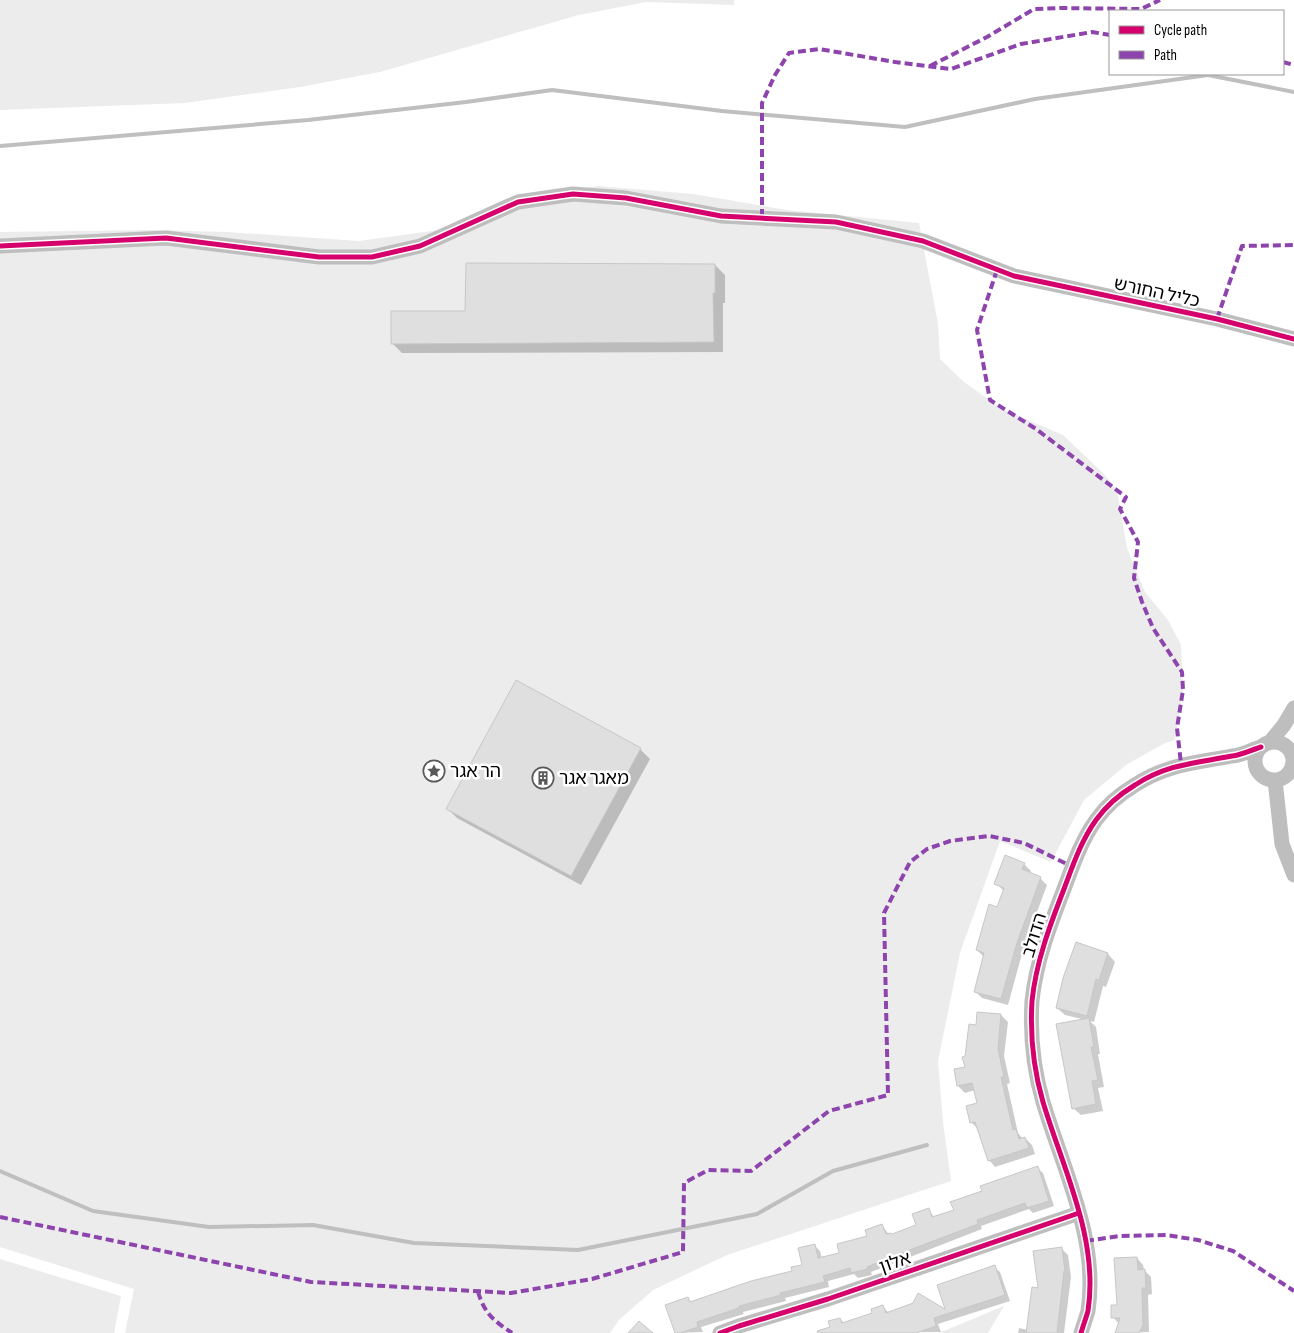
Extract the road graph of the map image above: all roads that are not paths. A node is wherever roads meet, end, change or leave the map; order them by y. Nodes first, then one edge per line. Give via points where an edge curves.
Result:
1 (0, 246) edge
2 (1294, 338) edge
3 (1294, 708) edge
4 (1266, 745) junction
5 (1204, 760) junction
6 (1260, 773) junction
7 (1275, 780) junction
8 (1294, 874) edge
9 (1079, 1213) junction
10 (720, 1333) edge
11 (1081, 1333) edge

1 - 2 street, כליל החורש via 166,238 319,257 372,257 420,246 518,202 573,194 626,198 721,216 836,222 923,241 1014,276
3 - 4 street
4 - 5 street, הדולב via 1234,756
4 - 6 street via 1254,761
4 - 7 street via 1277,742 1292,755 1291,768
5 - 6 street, הדולב via 1238,762
5 - 9 street, הדולב via 1157,772 1114,800 1096,820 1080,847 1045,940 1032,1001 1036,1066 1042,1100
6 - 7 street
7 - 8 street via 1282,844
9 - 10 street, אלון
9 - 11 street, הדולב via 1088,1250 1090,1280 1088,1312

